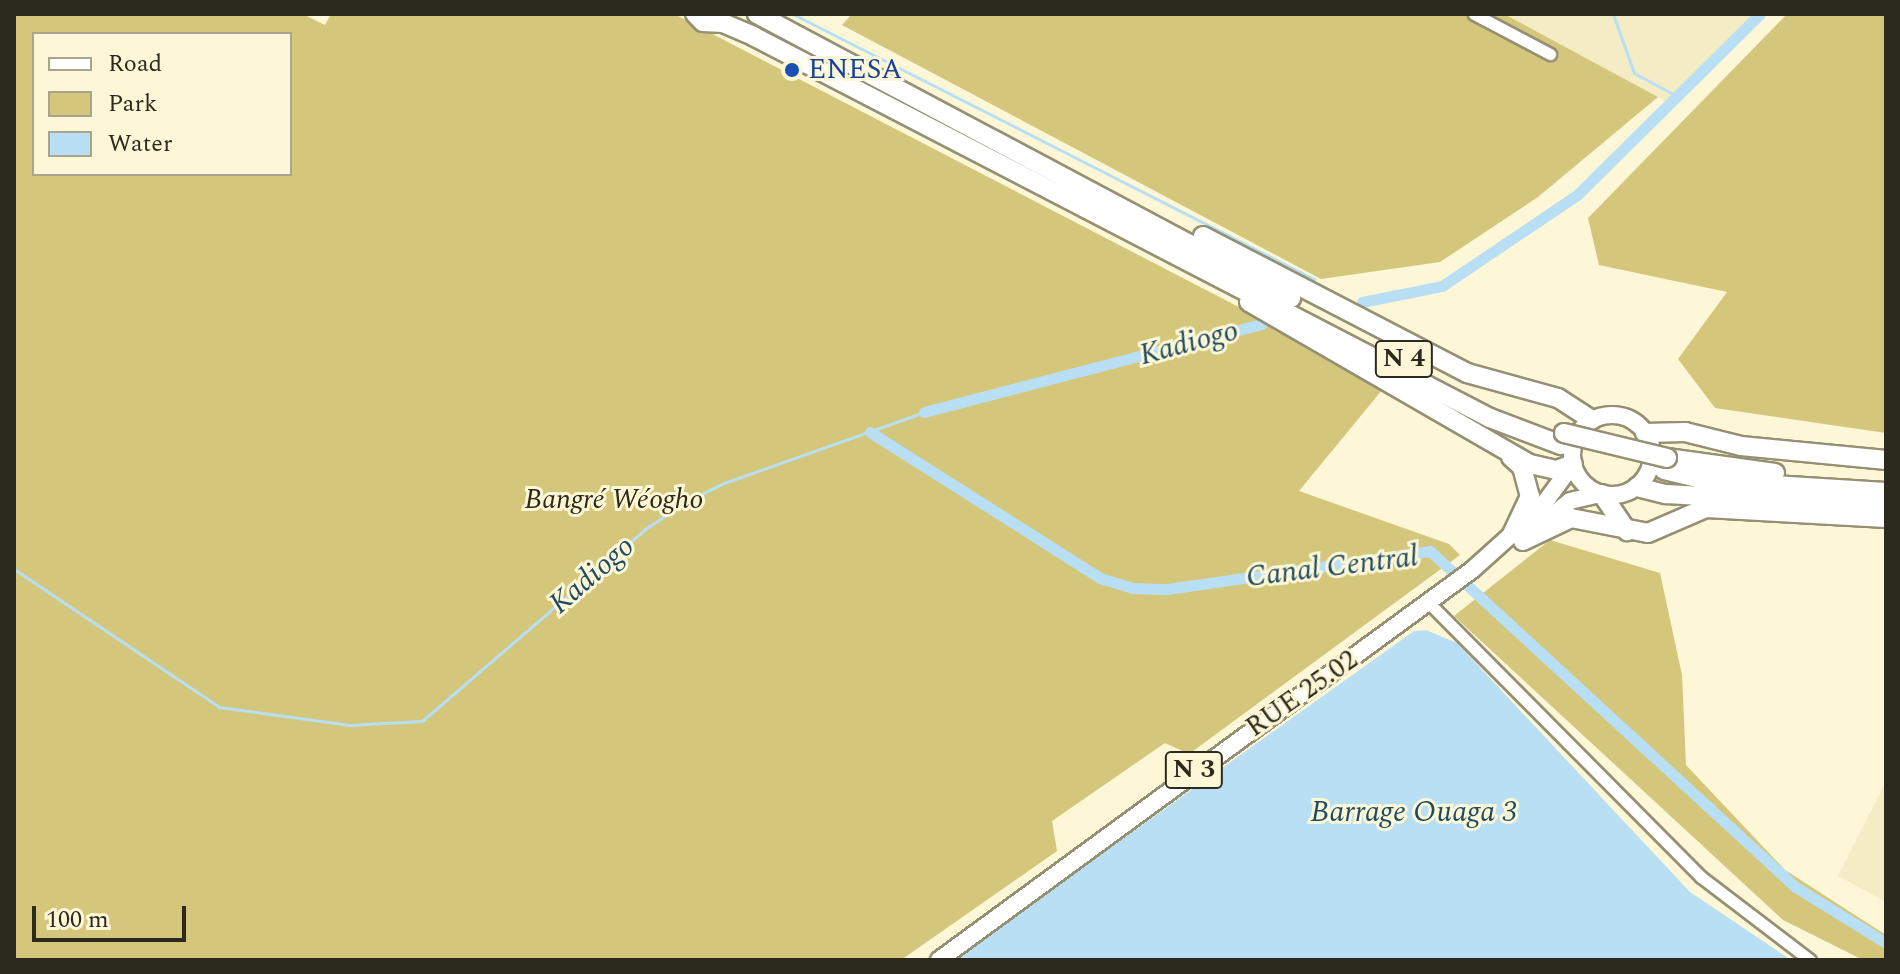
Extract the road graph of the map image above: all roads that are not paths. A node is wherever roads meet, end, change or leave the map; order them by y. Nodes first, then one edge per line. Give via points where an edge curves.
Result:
1 (695, 14) edge
2 (757, 14) edge
3 (1474, 14) edge
4 (727, 18) edge
5 (1550, 54) dead end
6 (1071, 177) junction
7 (1057, 194) junction
8 (1592, 420) junction
9 (1645, 433) junction
10 (1563, 439) junction
11 (1493, 444) junction
12 (1886, 460) edge
13 (1573, 464) junction
14 (1666, 464) junction
15 (1886, 480) edge
16 (1637, 487) junction
17 (1886, 492) edge
18 (1602, 494) junction
19 (1886, 507) edge
20 (1886, 518) edge
21 (1629, 533) junction
22 (1518, 537) junction
23 (1429, 603) junction
24 (939, 960) edge
25 (1810, 960) edge

1 - 4 highway, N 4 via 710,25
2 - 6 highway, N 4
3 - 5 street
4 - 7 highway, N 4
6 - 8 highway via 1310,288 1467,373 1558,398
6 - 10 highway, N 4 via 1497,410
7 - 10 highway, N 4 via 1490,418
7 - 11 highway
8 - 9 main road via 1627,418
8 - 13 main road, N 3 via 1573,444
9 - 12 highway via 1685,432 1741,446
9 - 16 main road via 1652,456
10 - 14 highway, N 4, bridge
11 - 13 highway via 1543,469
11 - 22 highway via 1522,467 1527,479 1526,512
13 - 18 main road via 1588,487
13 - 22 main road, RUE 25.02 / N 3
14 - 15 highway, N 4
14 - 17 highway, N 4 via 1710,481
16 - 18 main road, N 3
16 - 19 highway via 1666,494
18 - 21 highway
18 - 22 main road, RUE 25.02 / N 3 via 1584,495 1561,506
20 - 21 highway via 1706,508 1648,533
21 - 22 highway via 1571,518
22 - 23 main road, RUE 25.02 / N 3
23 - 24 main road, RUE 25.02 / N 3
23 - 25 street via 1701,877

